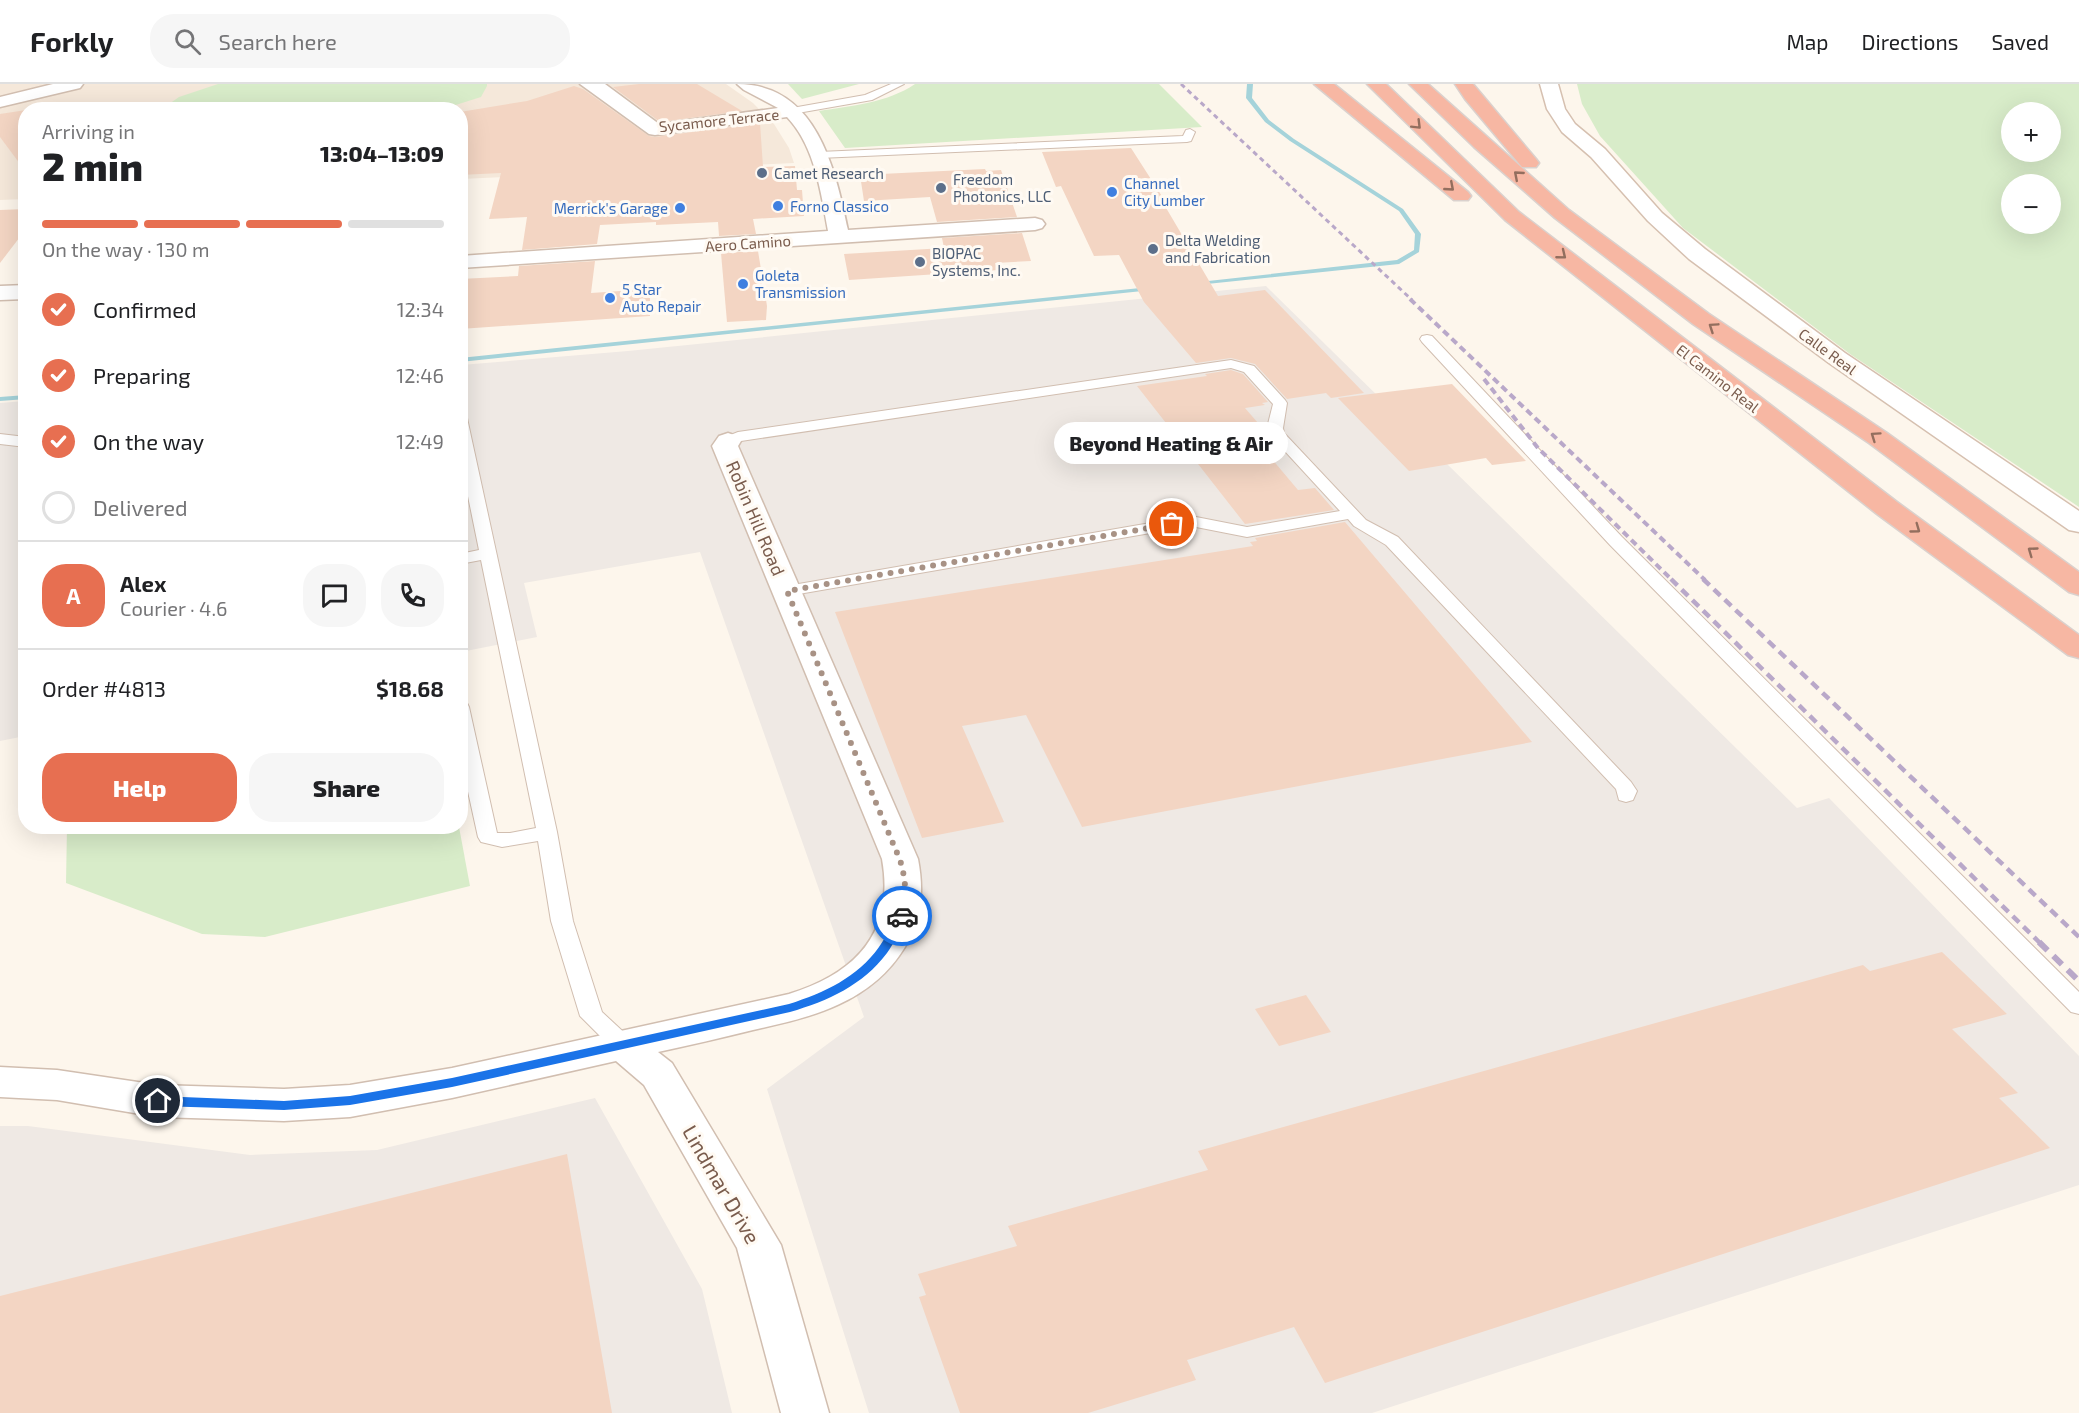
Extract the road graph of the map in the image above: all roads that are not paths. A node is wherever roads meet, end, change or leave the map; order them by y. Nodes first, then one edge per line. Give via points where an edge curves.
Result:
1 (74, 84) edge
2 (589, 84) edge
3 (746, 84) edge
4 (900, 84) edge
5 (1323, 84) edge
6 (1376, 84) edge
7 (1418, 84) edge
8 (1464, 84) edge
9 (1549, 84) edge
10 (1568, 84) edge
11 (782, 99) edge
12 (0, 102) edge
13 (1190, 132) dead end
14 (1598, 153) junction
15 (819, 155) junction
16 (1562, 214) junction
17 (1035, 224) dead end
18 (839, 237) junction
19 (468, 261) edge
20 (18, 292) edge
21 (0, 293) edge
22 (1427, 339) dead end
23 (0, 439) edge
24 (18, 441) edge
25 (728, 441) joint
26 (468, 457) edge
27 (1887, 508) junction
28 (1351, 514) junction
29 (2079, 524) edge
30 (488, 554) junction
31 (468, 558) edge
32 (2079, 586) edge
33 (787, 591) junction
34 (2079, 649) edge
35 (468, 744) edge
36 (1626, 796) dead end
37 (547, 832) junction
38 (2079, 1006) edge
39 (622, 1044) junction
40 (0, 1082) edge
41 (805, 1413) edge

1 - 12 street
2 - 11 street, Sycamore Terrace via 655,130
3 - 11 street
4 - 11 lane via 868,98
5 -> 27 highway via 1528,254 1749,428
6 -> 27 highway, El Camino Real via 1512,216
16 -> 7 highway, El Camino Real
8 - 16 highway via 1553,190
9 - 14 street, Calle Real via 1556,109 1568,128
10 - 14 street, Calle Real via 1574,110
11 - 15 street
13 - 15 lane via 1187,139
14 - 29 street, Calle Real via 1655,217 1697,254 1837,358
15 - 18 street
32 -> 16 highway, El Camino Real via 1878,438 1701,320
17 - 18 street, Aero Camino
18 - 19 street, Aero Camino
20 - 21 street
22 - 38 lane via 1616,541
23 - 24 lane
25 - 28 lane via 1238,364 1249,369 1280,403 1277,434
25 - 33 street, Robin Hill Road via 725,446
26 - 30 lane
27 -> 34 highway, El Camino Real
28 - 33 lane via 1247,532 1191,521
28 - 36 lane via 1392,541 1624,786
30 - 31 lane
30 - 37 lane
33 - 39 street, Robin Hill Road via 900,860 906,879 902,916 895,933 868,967 828,995 790,1008
35 - 37 lane via 488,837 507,841
37 - 39 lane via 562,921 592,1016
39 - 40 street, Robin Hill Road via 350,1101 284,1105 158,1101 57,1085
39 - 41 street, Lindmar Drive via 658,1074 759,1245

